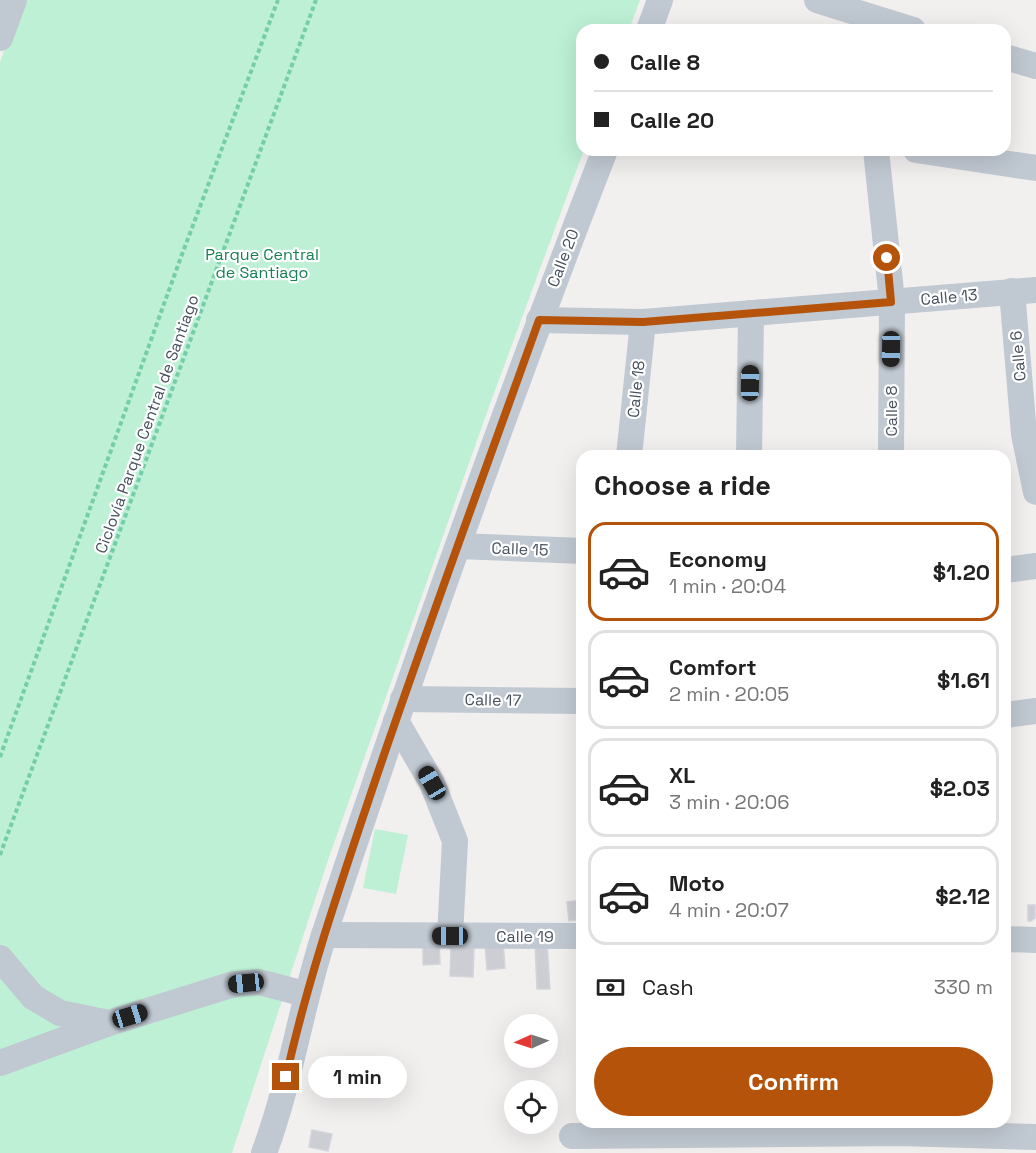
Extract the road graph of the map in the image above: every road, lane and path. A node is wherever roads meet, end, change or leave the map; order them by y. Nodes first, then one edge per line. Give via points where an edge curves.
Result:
1 (14, 0) edge
2 (278, 0) edge
3 (316, 0) edge
4 (660, 0) edge
5 (817, 0) edge
6 (651, 24) edge
7 (882, 24) edge
8 (0, 38) edge
9 (1011, 59) edge
10 (1036, 66) edge
11 (603, 156) edge
12 (877, 156) edge
13 (956, 156) edge
14 (1036, 168) edge
15 (1024, 291) edge
16 (891, 302) junction
17 (751, 313) junction
18 (539, 320) junction
19 (643, 322) junction
20 (630, 450) edge
21 (749, 450) edge
22 (891, 450) edge
23 (1036, 492) edge
24 (458, 546) junction
25 (576, 551) edge
26 (1036, 566) edge
27 (1011, 569) edge
28 (576, 701) edge
29 (400, 710) junction
30 (1036, 711) edge
31 (1011, 714) edge
32 (0, 757) edge
33 (0, 855) edge
34 (324, 935) junction
35 (450, 936) junction
36 (576, 936) edge
37 (1011, 939) edge
38 (1036, 940) edge
39 (0, 958) edge
40 (305, 994) junction
41 (110, 1023) junction
42 (0, 1063) edge
43 (277, 1118) junction
44 (572, 1136) dead end
45 (631, 1136) edge
46 (900, 1136) edge
47 (789, 1137) edge
48 (1036, 1137) edge
49 (264, 1153) edge
50 (280, 1153) edge

1 - 8 street
2 - 32 path, Ciclovía Parque Central de Santiago
3 - 33 path, Ciclovía Parque Central de Santiago
4 - 6 street
5 - 7 street
9 - 10 street
11 - 18 street, Calle 20
12 - 16 street, Calle 8
13 - 14 street
15 - 16 street, Calle 13
15 - 23 street, Calle 6 via 1024,434
16 - 17 street, Calle 13
16 - 22 street, Calle 8
17 - 19 street, Calle 13
17 - 21 street
18 - 19 street, Calle 13
18 - 24 street, Calle 20
19 - 20 street, Calle 18
24 - 25 street, Calle 15
24 - 29 street, Calle 20
26 - 27 street
28 - 29 street, Calle 17
29 - 34 street, Calle 20
29 - 35 street via 455,841
30 - 31 street
34 - 35 street, Calle 19
34 - 40 street, Calle 20
35 - 36 street, Calle 19
37 - 38 street
39 - 41 street via 33,997 60,1013
40 - 41 street via 259,982 234,984
40 - 43 street, Calle 20
41 - 42 street
43 - 49 street, Calle 20
43 - 50 street
44 - 45 street
45 - 47 street
46 - 47 street
46 - 48 street

